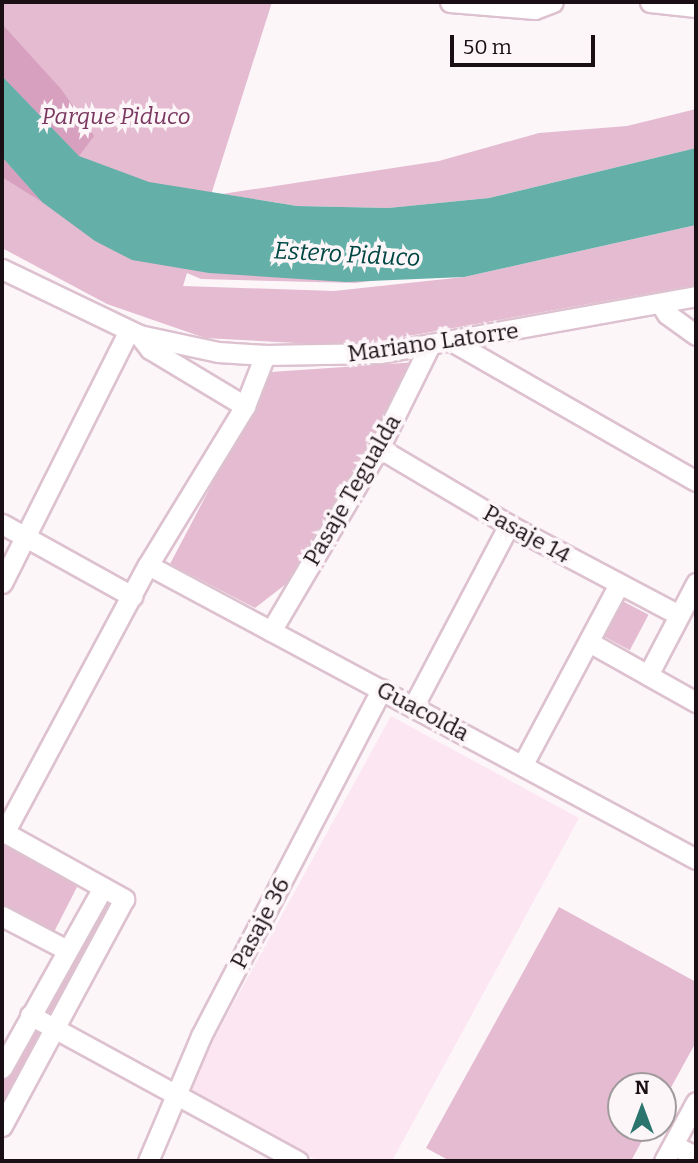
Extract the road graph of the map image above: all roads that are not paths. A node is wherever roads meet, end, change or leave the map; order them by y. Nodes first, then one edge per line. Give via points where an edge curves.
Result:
1 (450, 2) edge
2 (553, 2) edge
3 (650, 2) edge
4 (696, 8) edge
5 (3, 271) edge
6 (696, 296) edge
7 (660, 303) junction
8 (134, 333) junction
9 (696, 335) edge
10 (453, 342) junction
11 (429, 346) junction
12 (265, 355) junction
13 (245, 406) junction
14 (379, 448) junction
15 (696, 481) edge
16 (2, 524) edge
17 (509, 525) junction
18 (29, 538) junction
19 (148, 565) junction
20 (2, 583) edge
21 (696, 583) edge
22 (619, 584) junction
23 (132, 596) junction
24 (679, 615) junction
25 (271, 631) junction
26 (589, 642) junction
27 (648, 675) junction
28 (382, 689) junction
29 (696, 702) edge
30 (414, 705) junction
31 (523, 764) junction
32 (3, 832) edge
33 (696, 859) edge
34 (103, 887) junction
35 (2, 916) edge
36 (67, 950) junction
37 (30, 1016) junction
38 (54, 1029) junction
39 (3, 1064) edge
40 (179, 1095) junction
41 (696, 1102) edge
42 (2, 1126) edge
43 (668, 1153) edge
44 (696, 1156) edge
45 (294, 1160) edge
46 (148, 1161) edge

1 - 2 street via 535,9
3 - 4 street
5 - 8 street
6 - 7 street, Mariano Latorre
7 - 9 street via 667,314
7 - 10 street, Mariano Latorre
8 - 12 street, Mariano Latorre via 218,352
8 - 13 street via 150,349
8 - 18 street
10 - 11 street, Mariano Latorre
10 - 15 street
11 - 12 street, Mariano Latorre via 348,356
11 - 14 street, Pasaje Tegualda
12 - 13 street
13 - 19 street
14 - 17 street, Pasaje 14
14 - 25 street, Pasaje Tegualda
16 - 18 street
17 - 22 street, Pasaje 14
17 - 30 street
18 - 20 street
18 - 23 street
19 - 23 street
19 - 25 street, Guacolda
21 - 24 street
22 - 24 street, Pasaje 14
22 - 26 street
23 - 32 street
24 - 27 street
25 - 28 street, Guacolda
26 - 27 street
26 - 31 street
27 - 29 street
28 - 30 street, Guacolda
28 - 40 street, Pasaje 36 via 201,1036
30 - 31 street, Guacolda
31 - 33 street, Guacolda
32 - 34 street
34 - 36 street
34 - 38 street via 124,899
35 - 36 street
36 - 37 street
37 - 38 street
37 - 39 street
38 - 40 street
38 - 42 street
40 - 45 street
40 - 46 street, Pasaje 36
41 - 43 street
43 - 44 street

